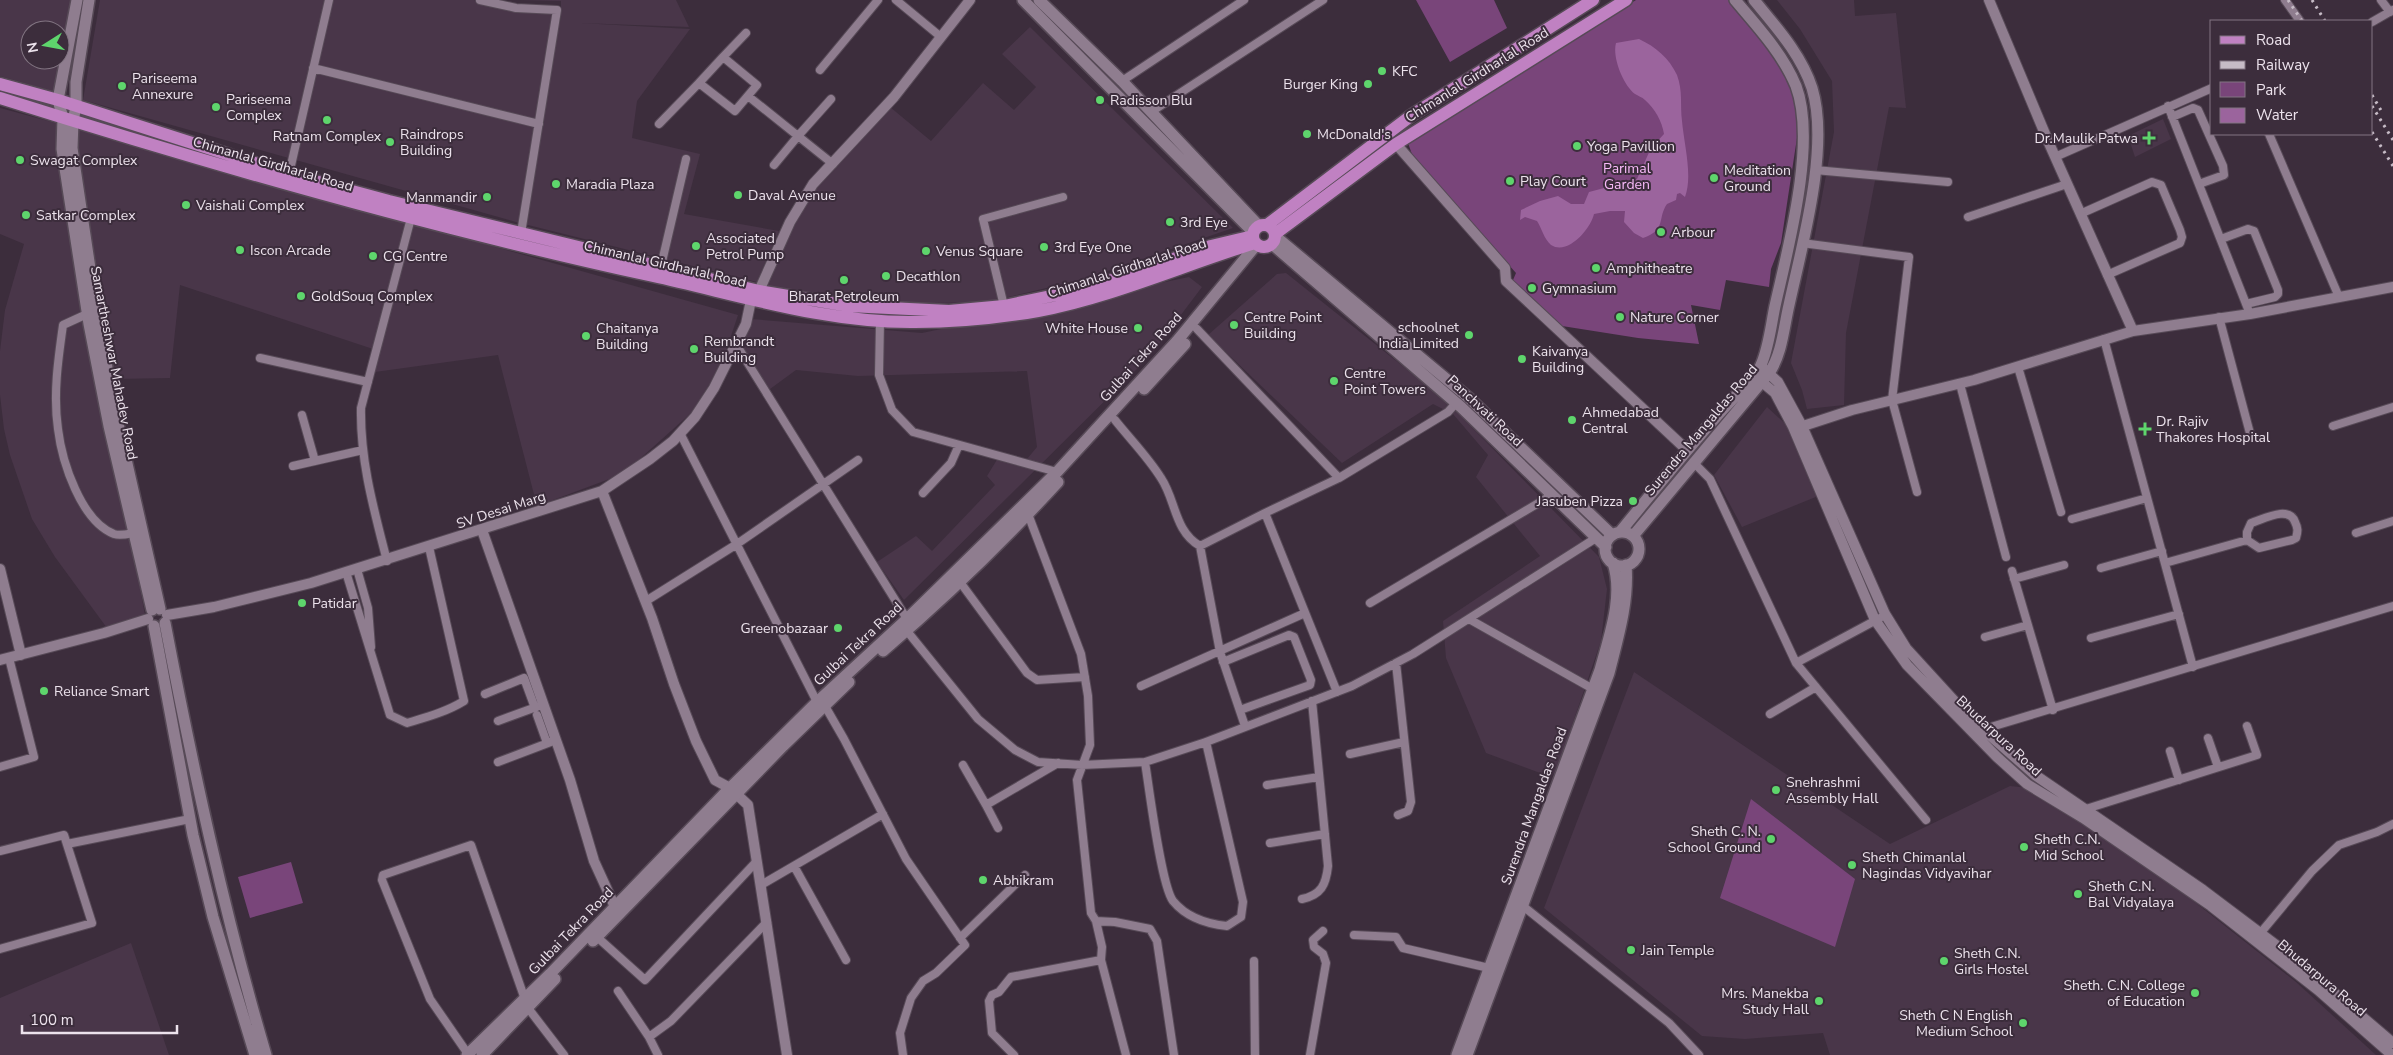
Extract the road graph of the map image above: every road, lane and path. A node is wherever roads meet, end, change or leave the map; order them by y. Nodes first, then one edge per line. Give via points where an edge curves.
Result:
1 (77, 0) edge
2 (89, 0) edge
3 (329, 0) edge
4 (480, 0) edge
5 (878, 0) edge
6 (896, 0) edge
7 (970, 0) edge
8 (1023, 0) edge
9 (1039, 0) edge
10 (1244, 0) edge
11 (1324, 0) edge
12 (1593, 0) edge
13 (1626, 0) edge
14 (1735, 0) edge
15 (1754, 0) edge
16 (1989, 0) edge
17 (2285, 0) edge
18 (2381, 0) edge
19 (2391, 11) edge
20 (2299, 20) edge
21 (2373, 21) edge
22 (746, 33) dead end
23 (941, 37) junction
24 (723, 57) junction
25 (313, 68) junction
26 (820, 70) dead end
27 (1122, 81) junction
28 (0, 84) edge
29 (699, 84) junction
30 (2210, 89) edge
31 (748, 96) junction
32 (0, 98) edge
33 (831, 99) dead end
34 (58, 100) junction
35 (76, 106) junction
36 (2168, 106) junction
37 (1152, 112) junction
38 (2172, 117) junction
39 (68, 120) junction
40 (538, 124) junction
41 (659, 124) dead end
42 (2269, 135) edge
43 (798, 136) junction
44 (1396, 144) junction
45 (2055, 157) junction
46 (686, 159) dead end
47 (833, 164) junction
48 (774, 165) dead end
49 (1815, 170) junction
50 (289, 174) junction
51 (1948, 182) dead end
52 (2067, 184) junction
53 (2199, 184) junction
54 (1063, 197) dead end
55 (2080, 214) junction
56 (1968, 217) dead end
57 (411, 218) junction
58 (521, 233) junction
59 (1263, 237) junction
60 (2221, 239) junction
61 (1802, 243) junction
62 (660, 266) junction
63 (2108, 275) junction
64 (2393, 287) edge
65 (755, 295) junction
66 (2339, 297) junction
67 (1004, 306) junction
68 (2248, 309) junction
69 (87, 314) junction
70 (2219, 318) junction
71 (880, 321) junction
72 (1197, 329) junction
73 (2132, 332) junction
74 (2104, 339) junction
75 (736, 344) junction
76 (260, 358) dead end
77 (2018, 367) junction
78 (1761, 374) junction
79 (368, 382) junction
80 (1960, 384) junction
81 (1892, 400) junction
82 (1456, 403) junction
83 (2393, 407) edge
84 (302, 415) dead end
85 (1115, 420) junction
86 (2333, 426) dead end
87 (1798, 427) junction
88 (680, 433) junction
89 (2251, 437) dead end
90 (960, 445) junction
91 (363, 450) junction
92 (1687, 450) junction
93 (858, 460) dead end
94 (316, 461) junction
95 (1694, 462) junction
96 (294, 466) dead end
97 (1057, 472) junction
98 (1339, 478) junction
99 (823, 483) junction
100 (602, 491) junction
101 (1917, 492) dead end
102 (923, 493) dead end
103 (1552, 495) junction
104 (2147, 498) junction
105 (2061, 512) dead end
106 (1265, 513) junction
107 (1028, 514) junction
108 (2072, 519) dead end
109 (2393, 521) edge
110 (482, 530) junction
111 (133, 533) junction
112 (2356, 533) dead end
113 (1616, 534) junction
114 (1633, 536) junction
115 (1596, 538) junction
116 (2247, 540) junction
117 (737, 544) junction
118 (1200, 546) junction
119 (429, 547) junction
120 (1606, 547) junction
121 (2162, 551) junction
122 (2006, 557) dead end
123 (388, 561) junction
124 (2165, 562) junction
125 (1613, 563) junction
126 (1626, 565) junction
127 (2064, 565) dead end
128 (2101, 568) dead end
129 (0, 569) edge
130 (357, 569) junction
131 (346, 572) junction
132 (960, 582) junction
133 (646, 601) junction
134 (1370, 603) dead end
135 (2393, 606) edge
136 (1305, 613) junction
137 (2179, 614) junction
138 (1886, 615) junction
139 (158, 617) junction
140 (908, 619) junction
141 (1469, 619) junction
142 (1875, 620) junction
143 (2028, 625) junction
144 (907, 631) junction
145 (1985, 637) dead end
146 (2091, 638) dead end
147 (1220, 652) junction
148 (370, 654) junction
149 (21, 655) junction
150 (4, 659) edge
151 (1224, 662) junction
152 (1396, 663) junction
153 (1796, 663) junction
154 (2193, 667) junction
155 (529, 677) junction
156 (1085, 677) junction
157 (1141, 686) dead end
158 (1816, 687) junction
159 (1593, 689) junction
160 (1337, 692) junction
161 (484, 694) dead end
162 (1312, 701) junction
163 (821, 704) junction
164 (538, 709) junction
165 (1240, 710) junction
166 (2053, 710) junction
167 (1770, 714) dead end
168 (498, 721) dead end
169 (1245, 726) junction
170 (2247, 726) dead end
171 (1978, 732) junction
172 (2208, 738) dead end
173 (552, 742) junction
174 (1206, 742) junction
175 (1404, 742) junction
176 (2170, 751) dead end
177 (1350, 754) dead end
178 (498, 762) dead end
179 (1145, 762) junction
180 (1058, 763) junction
181 (963, 765) dead end
182 (1082, 765) junction
183 (0, 767) edge
184 (2218, 767) junction
185 (1319, 777) junction
186 (2179, 780) junction
187 (1267, 785) dead end
188 (734, 792) junction
189 (986, 805) junction
190 (2083, 812) junction
191 (883, 814) junction
192 (1398, 815) dead end
193 (190, 819) junction
194 (1926, 820) dead end
195 (2393, 824) edge
196 (998, 828) dead end
197 (1325, 834) junction
198 (1270, 843) dead end
199 (67, 844) junction
200 (0, 851) edge
201 (757, 861) junction
202 (794, 866) junction
203 (1025, 875) dead end
204 (761, 885) junction
205 (1302, 899) dead end
206 (1522, 906) junction
207 (615, 907) junction
208 (767, 922) junction
209 (1096, 922) junction
210 (1323, 931) dead end
211 (1354, 935) dead end
212 (597, 937) junction
213 (2257, 937) junction
214 (960, 938) junction
215 (0, 949) edge
216 (846, 960) dead end
217 (1101, 960) junction
218 (1254, 961) dead end
219 (1489, 968) junction
220 (618, 991) dead end
221 (526, 1003) junction
222 (649, 1037) junction
223 (2393, 1043) edge
224 (468, 1054) edge
225 (255, 1055) edge
226 (266, 1055) edge
227 (482, 1055) edge
228 (564, 1055) edge
229 (658, 1055) edge
230 (787, 1055) edge
231 (902, 1055) edge
232 (1014, 1055) edge
233 (1126, 1055) edge
234 (1174, 1055) edge
235 (1255, 1055) edge
236 (1310, 1055) edge
237 (1457, 1055) edge
238 (1467, 1055) edge
239 (1699, 1055) edge
240 (2392, 1055) edge

1 - 34 main road
2 - 35 main road via 76,82
3 - 25 street
4 - 40 street via 516,8 558,10
5 - 26 street
6 - 23 street
7 - 23 street, SV Desai Marg
8 - 59 main road
9 - 27 main road
10 - 27 street
11 - 37 street
12 - 59 main road, Chimanlal Girdharlal Road via 1412,115
13 - 44 main road, Chimanlal Girdharlal Road
14 - 78 main road, Surendra Mangaldas Road via 1789,71 1801,111 1800,171 1788,248
15 - 49 main road, Surendra Mangaldas Road via 1802,62 1812,88 1816,110
16 - 45 street
17 - 20 street
18 - 19 street
19 - 21 street
22 - 24 street
23 - 47 street, SV Desai Marg via 894,97
24 - 29 street
24 - 31 street via 757,85
25 - 40 street
25 - 50 street
27 - 37 main road
28 - 34 main road
29 - 31 street via 735,111
29 - 41 street
30 - 36 street
31 - 43 street
32 - 39 main road, Chimanlal Girdharlal Road
33 - 43 street
34 - 35 main road, Chimanlal Girdharlal Road
34 - 39 main road
35 - 39 main road
35 - 50 main road, Chimanlal Girdharlal Road
36 - 38 street
36 - 45 street
37 - 59 main road
38 - 53 street
38 - 53 street via 2193,108 2198,110 2223,166 2224,174
39 - 57 main road, Chimanlal Girdharlal Road via 278,183
39 - 69 main road, Samartheshwar Mahadev Road via 62,149
39 - 139 main road, Samartheshwar Mahadev Road via 98,322
40 - 58 street
42 - 66 street
43 - 47 street
43 - 48 street
44 - 59 main road, Chimanlal Girdharlal Road
44 - 92 street via 1505,268 1506,281
45 - 52 street
46 - 62 street
47 - 65 street, SV Desai Marg via 813,184 790,222
49 - 51 street
49 - 61 main road, Surendra Mangaldas Road
50 - 58 main road, Chimanlal Girdharlal Road
52 - 55 street
52 - 56 street
53 - 60 street
54 - 67 street via 983,219
55 - 63 street
55 - 63 street via 2152,182 2161,185 2180,230 2180,243
57 - 65 main road, Chimanlal Girdharlal Road
57 - 79 street
58 - 62 main road, Chimanlal Girdharlal Road
59 - 67 main road, Chimanlal Girdharlal Road via 1231,239 1089,288
59 - 71 main road, Chimanlal Girdharlal Road via 1092,298 1040,311 948,321
59 - 72 main road, Gulbai Tekra Road
59 - 82 main road, Panchvati Road
59 - 97 main road, Gulbai Tekra Road via 1177,341
59 - 113 main road, Panchvati Road via 1469,398
60 - 68 street
60 - 68 street via 2248,229 2254,231 2278,290 2275,298
61 - 78 main road, Surendra Mangaldas Road via 1777,355
61 - 81 street via 1909,258
62 - 65 main road, Chimanlal Girdharlal Road
63 - 73 street
64 - 66 street
65 - 67 main road, Chimanlal Girdharlal Road via 887,310 949,311
65 - 71 main road, Chimanlal Girdharlal Road via 846,318
65 - 75 street, SV Desai Marg
66 - 68 street
68 - 70 street
69 - 111 main road, Samartheshwar Mahadev Road
69 - 111 street via 63,325 56,374 58,429 68,471 86,509 106,530 116,535
70 - 73 street
70 - 89 street
71 - 90 street via 879,375 892,410 913,432
72 - 85 main road, Gulbai Tekra Road
72 - 98 street
73 - 74 street
74 - 77 street
74 - 104 street
75 - 88 street, SV Desai Marg via 714,388
75 - 99 street
76 - 79 street
77 - 80 street
77 - 105 street
78 - 87 street, Bhudarpura Road via 1778,382
78 - 92 main road, Surendra Mangaldas Road
78 - 95 main road, Surendra Mangaldas Road
79 - 91 street via 361,408
80 - 81 street
80 - 122 street
81 - 87 street
81 - 101 street
82 - 98 street via 1448,412
82 - 103 main road, Panchvati Road
83 - 86 street
84 - 94 street
85 - 107 main road, Gulbai Tekra Road
85 - 118 street via 1162,478 1183,531 1189,540
87 - 138 street, Bhudarpura Road
87 - 142 street, Bhudarpura Road
88 - 100 street, SV Desai Marg via 650,459
88 - 117 street
90 - 97 street
90 - 102 street via 951,463
91 - 94 street
91 - 123 street via 368,485
92 - 113 main road, Surendra Mangaldas Road
93 - 99 street
94 - 96 street
95 - 114 main road, Surendra Mangaldas Road
95 - 153 street via 1710,479
97 - 140 main road, Gulbai Tekra Road
98 - 106 street
99 - 117 street
99 - 140 street
100 - 110 street, SV Desai Marg
100 - 133 street
103 - 115 main road, Panchvati Road
103 - 134 street
104 - 108 street
104 - 121 street
106 - 118 street
106 - 136 street
107 - 132 main road, Gulbai Tekra Road
107 - 156 street via 1081,654
109 - 112 street
110 - 119 street, SV Desai Marg
110 - 155 street
111 - 139 main road, Samartheshwar Mahadev Road
113 - 114 main road
113 - 120 main road
114 - 126 main road via 1639,552 1637,558
115 - 120 main road, Panchvati Road
115 - 141 street
116 - 116 street via 2259,548 2296,538 2298,531 2293,516 2281,514 2251,523
116 - 124 street
117 - 133 street
117 - 163 street
118 - 147 street
119 - 123 street, SV Desai Marg
119 - 148 street via 464,701 448,711 407,723 390,715
120 - 125 main road via 1607,556
121 - 124 street
121 - 128 street
123 - 130 street, SV Desai Marg
124 - 137 street
125 - 126 main road
125 - 159 main road, Surendra Mangaldas Road via 1619,579 1614,616
126 - 206 main road, Surendra Mangaldas Road via 1622,618 1609,673
127 - 143 street via 2013,575
129 - 149 street
130 - 131 street, SV Desai Marg
130 - 148 street via 368,608
131 - 139 street, SV Desai Marg via 311,584
131 - 148 street
132 - 144 main road, Gulbai Tekra Road
132 - 156 street via 1027,673 1037,680
133 - 188 street via 696,741 714,780
135 - 154 street
136 - 147 street
136 - 160 street
137 - 146 street
137 - 154 street
138 - 142 street
138 - 171 street, Bhudarpura Road via 1906,648
139 - 149 street, SV Desai Marg
139 - 193 main road
139 - 226 main road via 220,885
140 - 163 main road, Gulbai Tekra Road
141 - 152 street
141 - 159 street
142 - 153 street
142 - 171 street, Bhudarpura Road via 1907,665
143 - 145 street
143 - 166 street
144 - 163 main road, Gulbai Tekra Road
144 - 180 street via 978,719 1014,750 1038,762
147 - 151 street
147 - 157 street
149 - 150 street, SV Desai Marg
150 - 183 street via 34,757
151 - 165 street
151 - 165 street via 1289,635 1294,637 1311,680 1310,685
152 - 160 street
152 - 175 street
153 - 158 street
154 - 166 street
155 - 161 street
155 - 164 street
156 - 182 street via 1090,746
158 - 167 street
158 - 194 street
159 - 219 main road, Surendra Mangaldas Road
160 - 162 street
162 - 169 street
162 - 185 street
163 - 188 main road, Gulbai Tekra Road
163 - 191 street via 844,739
164 - 168 street
164 - 173 street
165 - 169 street
166 - 171 street
169 - 174 street
170 - 184 street via 2256,755
171 - 190 street, Bhudarpura Road
172 - 184 street
173 - 178 street
173 - 207 street via 594,861
174 - 179 street
174 - 179 street via 1243,902 1241,917 1227,926 1196,919 1173,900 1165,878
175 - 177 street
175 - 192 street via 1410,802 1408,811
176 - 186 street
179 - 182 street
180 - 182 street
180 - 189 street
181 - 189 street
182 - 209 street via 1077,780 1092,913
184 - 186 street
185 - 187 street
185 - 197 street
186 - 190 street
188 - 201 street via 748,805
188 - 207 main road, Gulbai Tekra Road
188 - 212 main road, Gulbai Tekra Road
189 - 196 street
190 - 213 street, Bhudarpura Road
191 - 202 street
191 - 214 street via 906,859
193 - 199 street
193 - 225 main road via 213,917
195 - 213 street via 2339,845 2312,871
197 - 198 street
197 - 205 street via 1327,882 1314,897
199 - 200 street via 64,835
199 - 215 street via 92,923
201 - 204 street
201 - 212 street via 645,980
202 - 204 street
202 - 216 street
203 - 214 street
204 - 208 street
206 - 238 main road, Surendra Mangaldas Road
206 - 239 street via 1668,1023
207 - 221 main road, Gulbai Tekra Road
208 - 222 street via 671,1021
208 - 230 street
209 - 217 street via 1102,947
209 - 234 street via 1150,929 1157,941
210 - 236 street via 1314,940 1314,947 1323,954 1326,963
211 - 219 street via 1396,937 1403,948
212 - 221 main road, Gulbai Tekra Road
213 - 223 street, Bhudarpura Road via 2292,957
213 - 240 street, Bhudarpura Road
214 - 231 street via 964,945 936,973 923,981 911,998 900,1033
217 - 232 street via 1011,977 1000,992 992,995 989,1001 992,1033
217 - 233 street
218 - 235 street
219 - 237 main road, Surendra Mangaldas Road
220 - 222 street
221 - 224 main road, Gulbai Tekra Road
221 - 224 street via 471,845 383,875 382,880 430,999
221 - 227 main road, Gulbai Tekra Road
221 - 228 street
222 - 229 street

